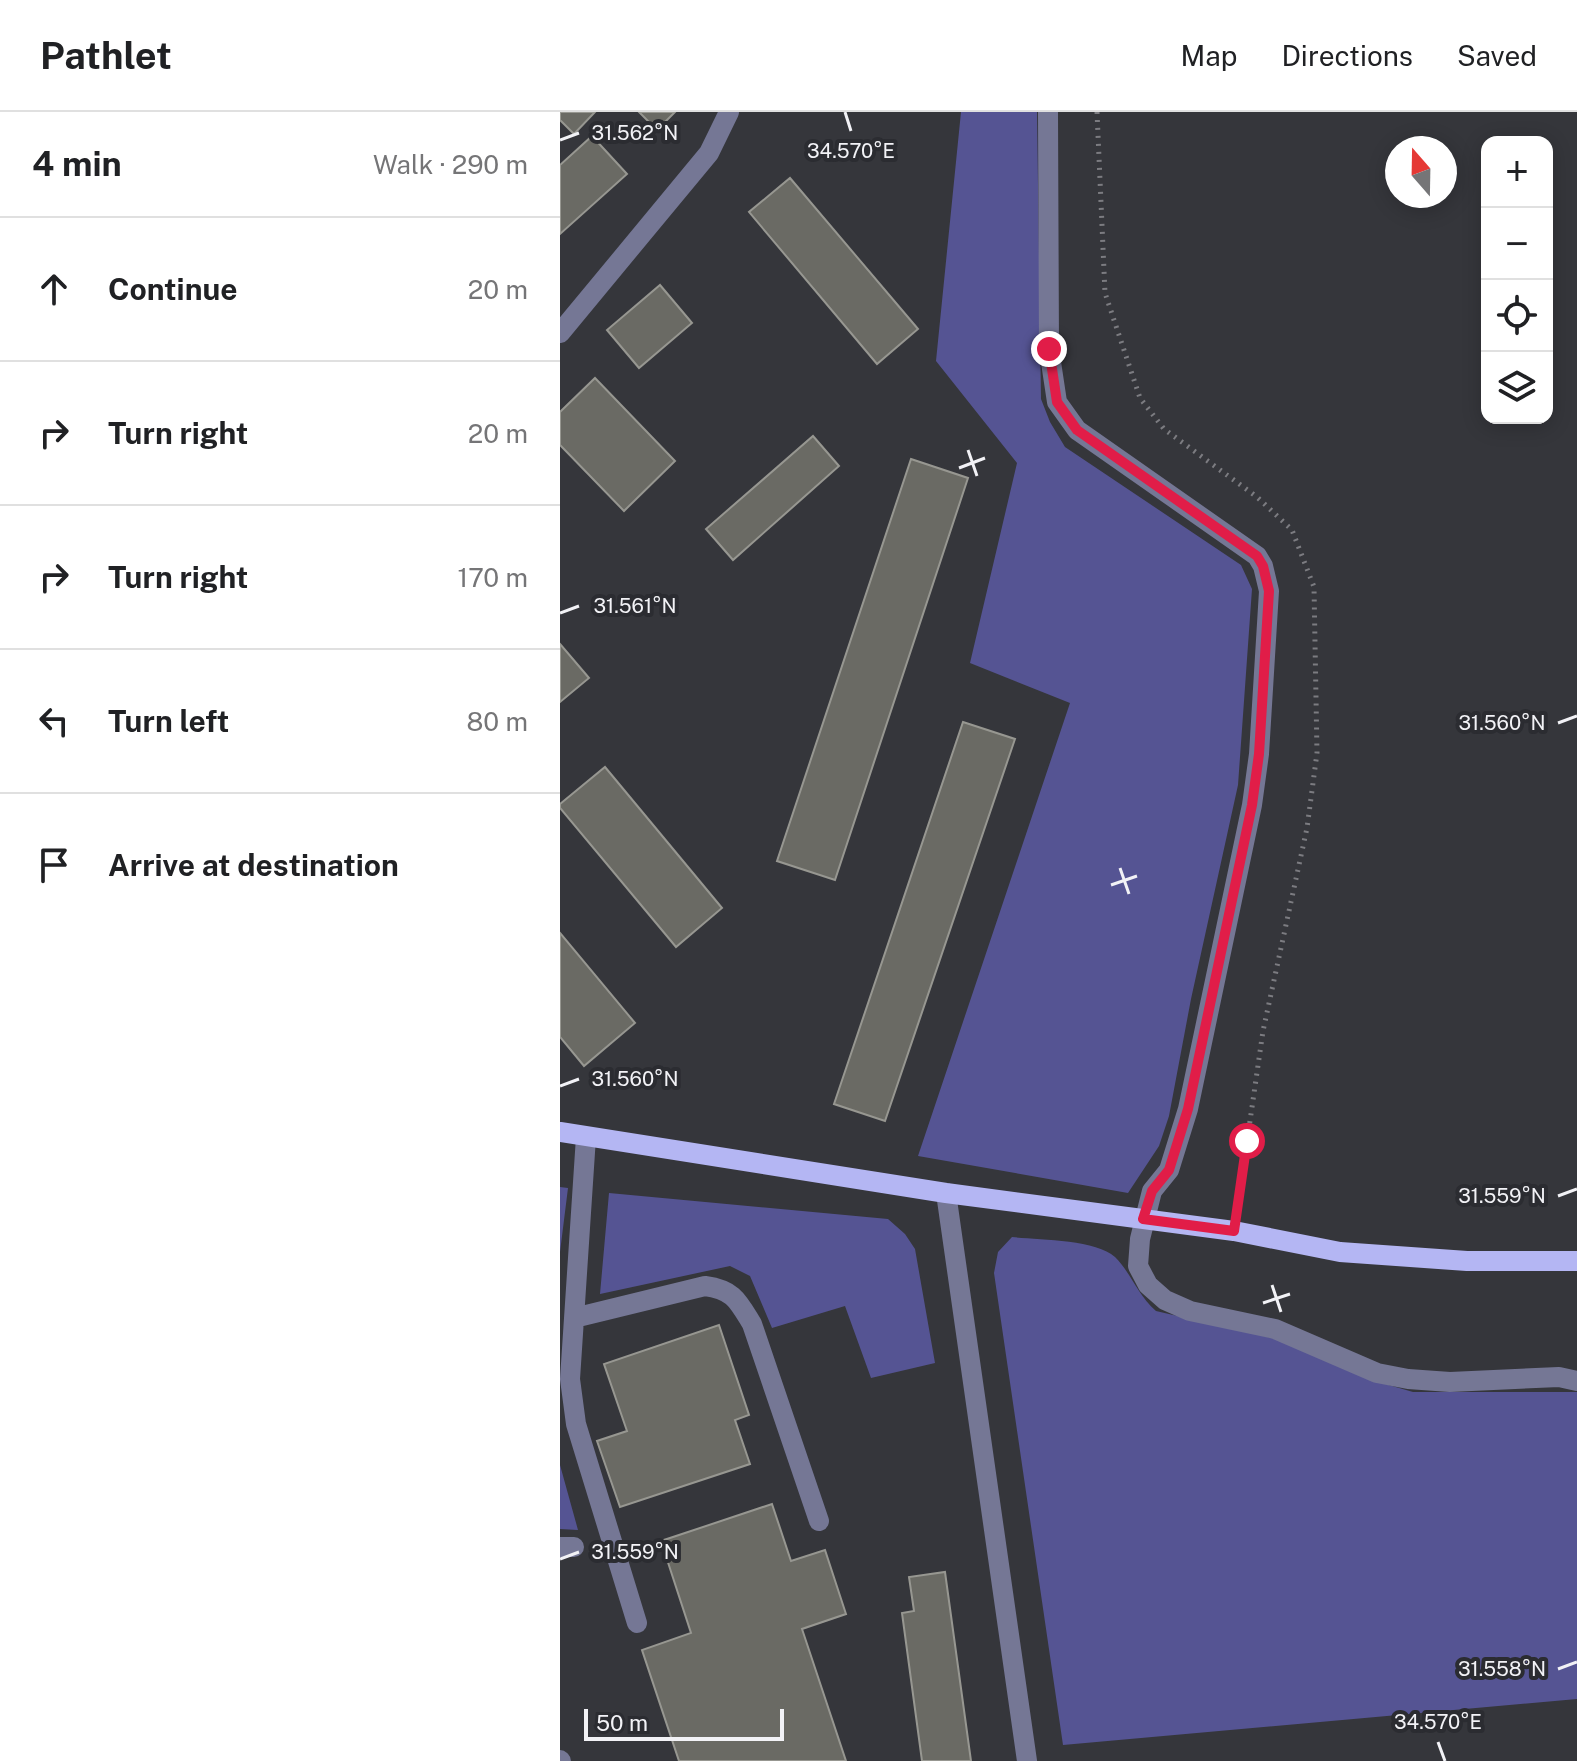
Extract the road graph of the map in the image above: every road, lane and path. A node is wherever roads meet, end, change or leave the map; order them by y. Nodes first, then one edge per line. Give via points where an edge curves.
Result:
1 (729, 112) edge
2 (1048, 112) edge
3 (1097, 112) edge
4 (560, 333) edge
5 (560, 1132) edge
6 (586, 1137) junction
7 (946, 1193) junction
8 (1143, 1219) junction
9 (1234, 1231) junction
10 (1577, 1261) edge
11 (574, 1318) junction
12 (1577, 1381) edge
13 (819, 1521) dead end
14 (637, 1623) dead end
15 (1027, 1761) edge

1 - 4 lane via 709,153
2 - 8 lane via 1049,349 1057,402 1077,430 1257,556 1269,591 1252,805 1188,1109 1169,1170 1152,1191
3 - 9 path via 1105,293 1140,398 1164,429 1257,497 1292,530 1314,587 1317,753 1307,828 1263,1031
5 - 6 main road
6 - 7 main road
6 - 11 lane
7 - 8 main road
7 - 15 lane
8 - 9 main road
8 - 12 lane via 1138,1266 1165,1300 1190,1311 1275,1329 1377,1373 1408,1379
9 - 10 main road via 1401,1258
11 - 13 lane via 705,1286 725,1289 752,1324
11 - 14 lane via 570,1379 576,1424

